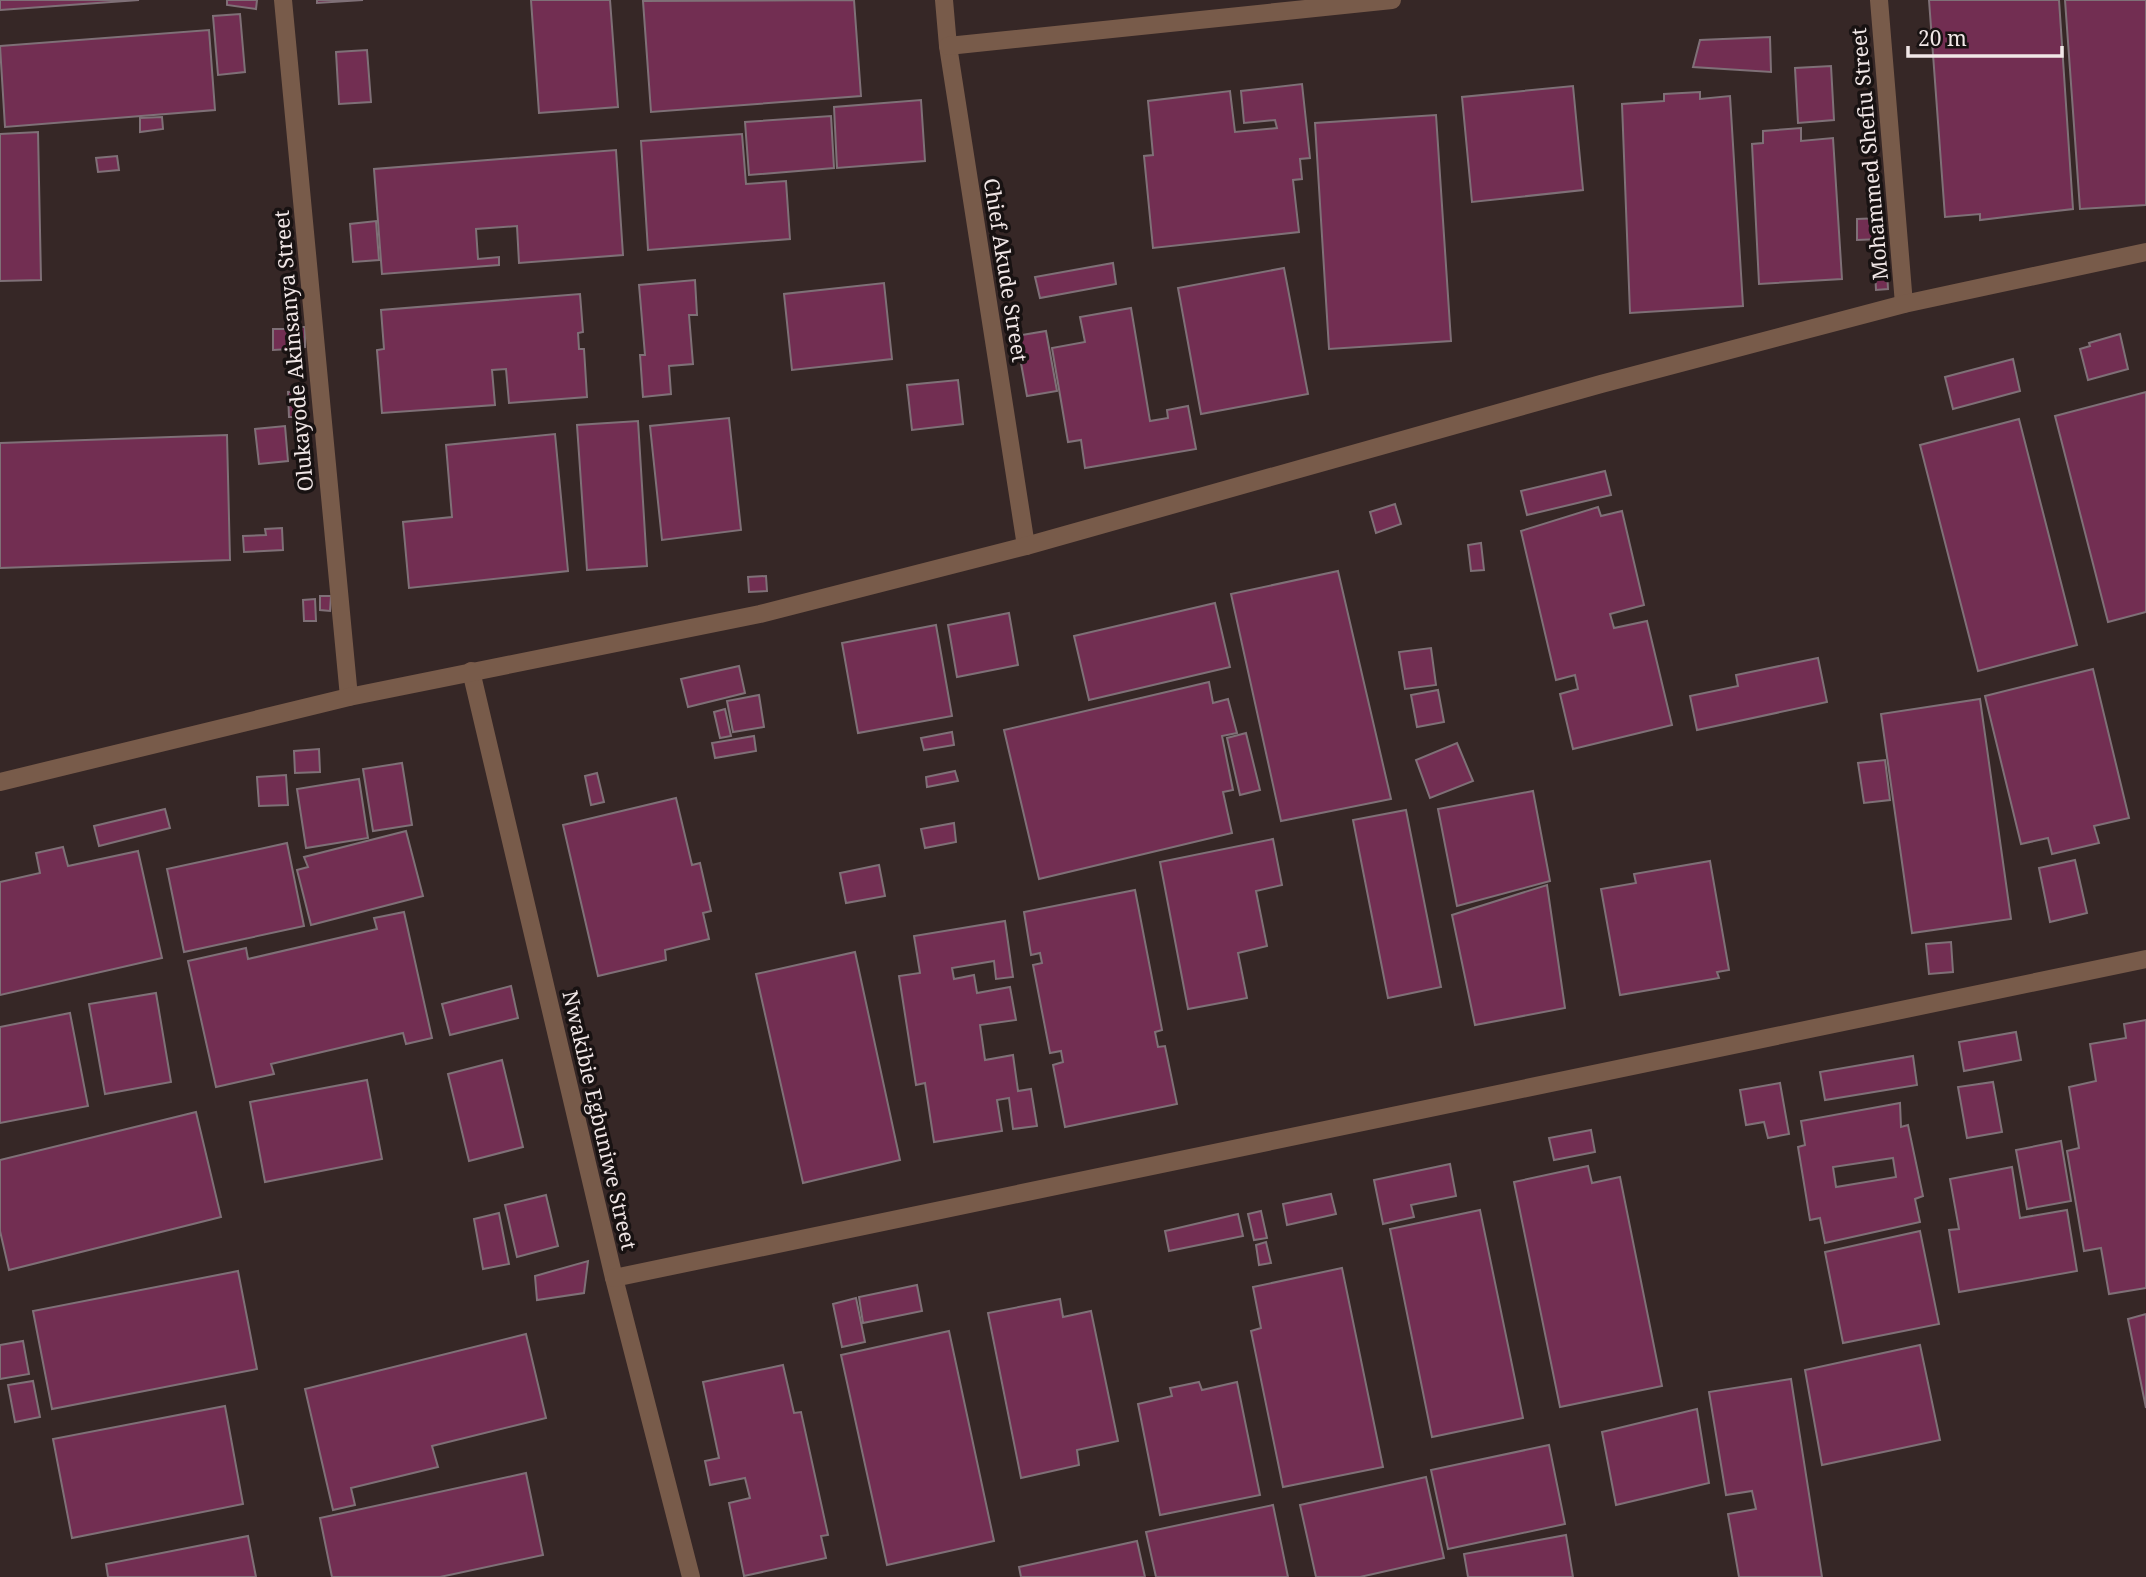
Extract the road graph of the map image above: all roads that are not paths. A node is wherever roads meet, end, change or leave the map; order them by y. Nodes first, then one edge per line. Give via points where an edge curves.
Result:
1 (283, 0) edge
2 (944, 0) edge
3 (1392, 0) edge
4 (1880, 0) edge
5 (948, 46) junction
6 (2146, 253) edge
7 (1904, 304) junction
8 (1026, 546) junction
9 (471, 671) junction
10 (349, 697) junction
11 (0, 782) edge
12 (2146, 959) edge
13 (614, 1278) junction
14 (691, 1577) edge

1 - 10 street, Olukayode Akinsanya Street
2 - 5 street, Chief Akude Street
3 - 5 street
4 - 7 street, Mohammed Shefiu Street
5 - 8 street, Chief Akude Street
6 - 7 street
7 - 8 street via 1588,387
8 - 9 street via 760,614
9 - 10 street
9 - 13 street, Nwakibie Egbuniwe Street
10 - 11 street
12 - 13 street
13 - 14 street, Nwakibie Egbuniwe Street

